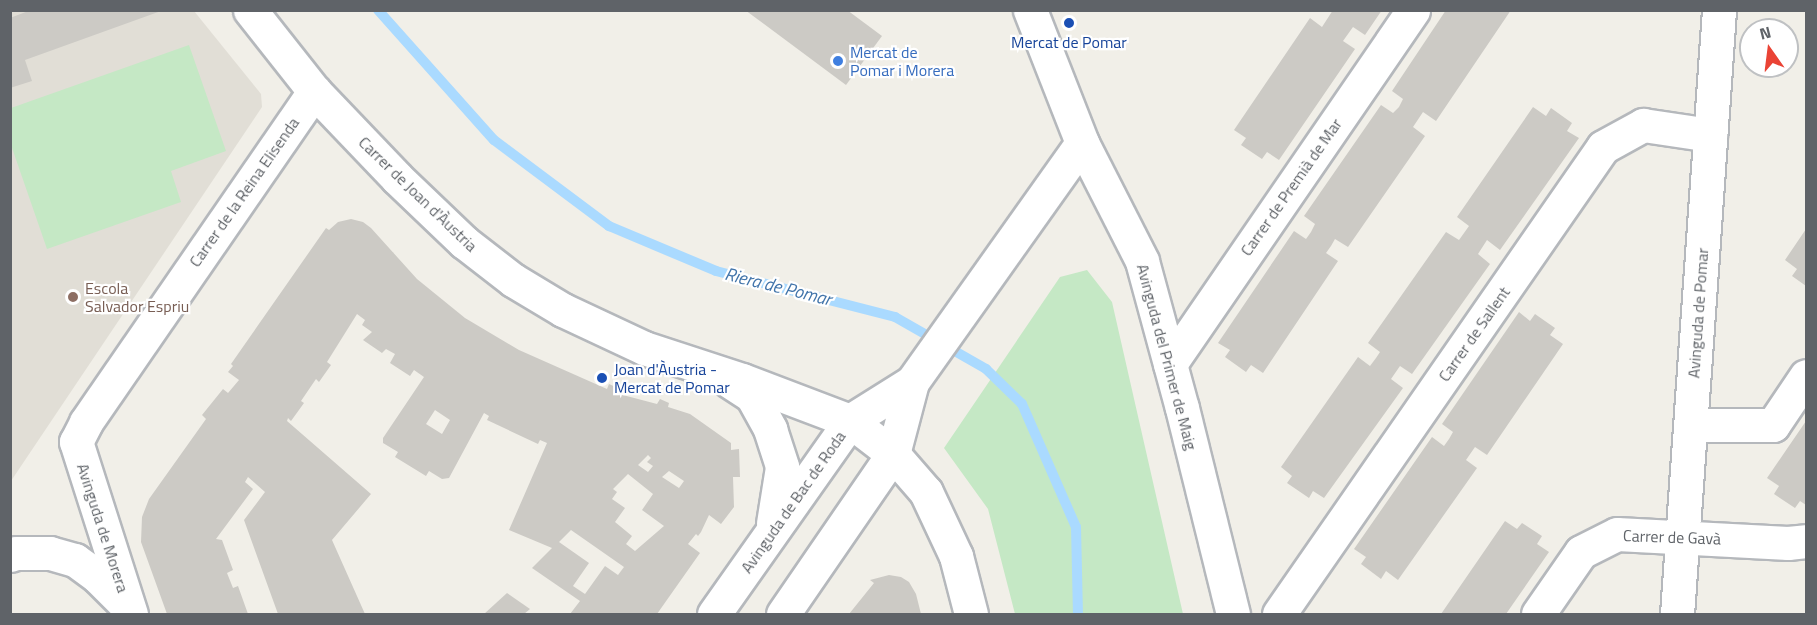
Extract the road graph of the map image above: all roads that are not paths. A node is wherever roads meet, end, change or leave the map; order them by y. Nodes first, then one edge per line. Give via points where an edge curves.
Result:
1 (250, 10) edge
2 (1030, 10) edge
3 (1413, 10) edge
4 (1719, 10) edge
5 (314, 91) junction
6 (1710, 135) junction
7 (1082, 143) junction
8 (1170, 364) junction
9 (720, 374) junction
10 (1806, 376) edge
11 (912, 382) junction
12 (850, 421) junction
13 (1691, 425) junction
14 (76, 442) joint
15 (893, 454) junction
16 (771, 533) junction
17 (1683, 537) junction
18 (1806, 541) edge
19 (12, 551) edge
20 (129, 611) edge
21 (714, 615) edge
22 (783, 615) edge
23 (971, 615) edge
24 (1233, 615) edge
25 (1279, 615) edge
26 (1538, 615) edge
27 (1677, 615) edge

1 - 5 street, Carrer de Joan d'Àustria
2 - 7 street, Avinguda del Primer de Maig
3 - 8 street, Carrer de Premià de Mar
4 - 6 street, Avinguda de Pomar
5 - 9 street, Carrer de Joan d'Àustria via 464,242 513,280 562,310 644,348
5 - 14 street, Carrer de la Reina Elisenda
6 - 13 street, Avinguda de Pomar
6 - 25 street, Carrer de Sallent via 1643,125 1603,147
7 - 8 street, Avinguda del Primer de Maig via 1142,261
7 - 11 street, Avinguda de Bac de Roda
8 - 24 street, Avinguda del Primer de Maig
9 - 12 street, Carrer de Joan d'Àustria
9 - 16 street, Carrer de Joan d'Àustria via 752,396 770,429 782,467
10 - 13 street via 1773,425
11 - 12 street, Avinguda de Bac de Roda
11 - 15 street, Avinguda de Bac de Roda
12 - 15 street, Carrer de Joan d'Àustria
12 - 16 street, Avinguda de Bac de Roda
13 - 17 street, Avinguda de Pomar
14 - 20 street, Avinguda de Morera
15 - 22 street, Avinguda de Bac de Roda
15 - 23 street, Carrer de Joan d'Àustria via 926,492 956,556
16 - 21 street, Avinguda de Bac de Roda
17 - 18 street, Carrer de Gavà
17 - 26 street, Carrer de Gavà via 1617,534 1581,552
17 - 27 street, Avinguda de Pomar
19 - 20 street via 75,560 98,577

